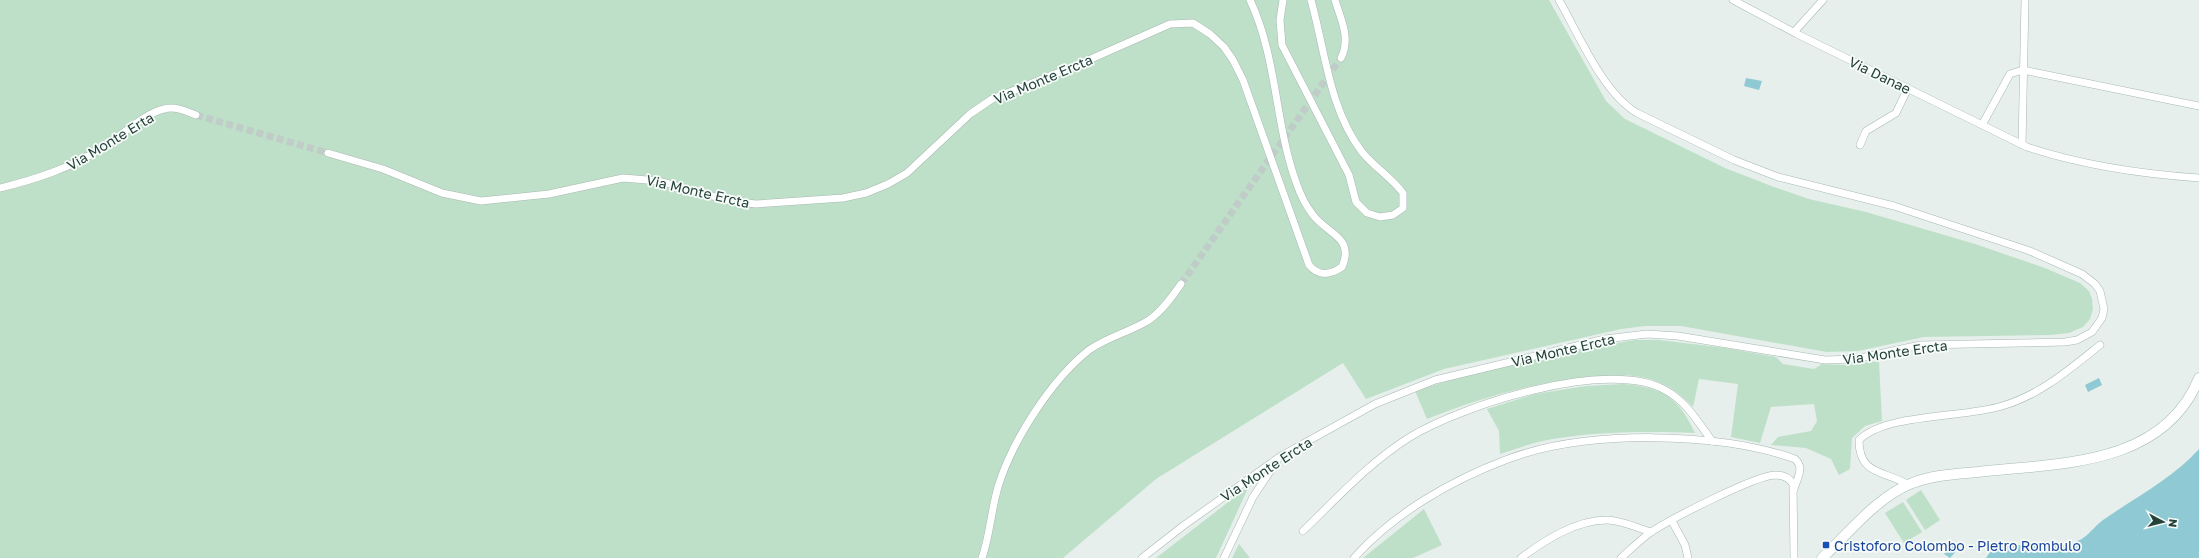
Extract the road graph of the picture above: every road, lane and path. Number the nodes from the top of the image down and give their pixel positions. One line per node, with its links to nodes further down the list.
1 (1250, 0): 18 (street, Via Monte Ercta)
2 (1284, 0): 3 (street)
3 (1310, 0)
4 (1335, 0): 10 (street)
5 (1559, 0): 25 (street, Via Monte Ercta)
6 (1733, 0): 9 (street, Via Danae)
7 (1823, 0): 9 (street)
8 (2025, 0): 11 (street)
9 (1794, 32): 12 (street, Via Danae)
10 (1341, 58)
11 (2024, 70): 13 (street); 15 (street); 17 (street)
12 (1908, 88): 15 (street, Via Danae); 16 (street)
13 (2199, 106)
14 (196, 115): 20 (street, Via Monte Erta)
15 (1982, 125): 17 (street, Via Danae)
16 (1860, 145)
17 (2024, 146): 19 (street, Via Danae)
18 (328, 153)
19 (2199, 178)
20 (0, 188)
21 (1181, 284): 31 (street)
22 (2100, 345): 26 (street)
23 (2199, 378): 26 (main road)
24 (1712, 441): 27 (street); 29 (street); 34 (street)
25 (1281, 456): 32 (street, Via Monte Ercta); 33 (street)
26 (1909, 484): 39 (main road)
27 (1794, 489): 28 (street); 38 (street)
28 (1672, 520): 30 (street); 37 (street)
29 (1303, 531)
30 (1651, 532): 35 (street); 36 (street)
31 (982, 558)
32 (1142, 558)
33 (1224, 558)
34 (1354, 558)
35 (1521, 558)
36 (1621, 558)
37 (1688, 558)
38 (1794, 558)
39 (1822, 558)

